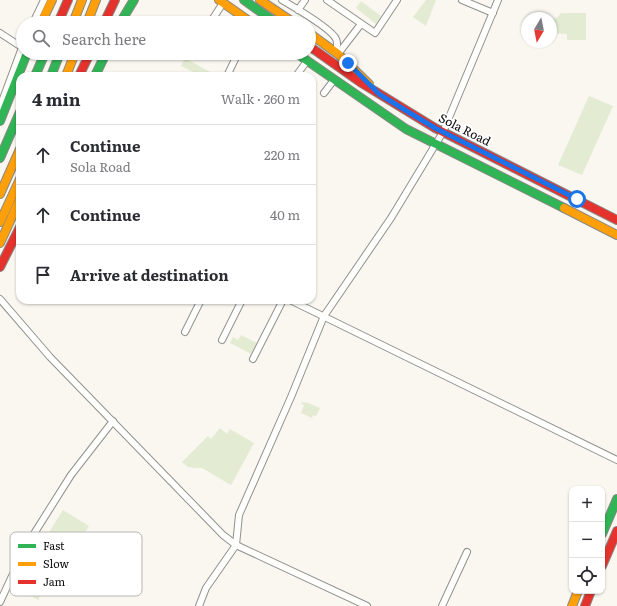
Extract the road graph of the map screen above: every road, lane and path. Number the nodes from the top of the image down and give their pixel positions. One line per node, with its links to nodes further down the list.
1 (44, 0): 19 (street)
2 (52, 0): 20 (main road)
3 (68, 0): 21 (main road)
4 (82, 0): 22 (main road)
5 (96, 0): 23 (main road)
6 (115, 0): 24 (main road)
7 (134, 0): 25 (main road)
8 (244, 0): 28 (main road)
9 (260, 0): 29 (main road)
10 (282, 0): 17 (street)
11 (305, 0): 17 (street)
12 (327, 0): 32 (street)
13 (397, 0): 32 (street)
14 (462, 0): 18 (street)
15 (498, 0): 18 (street)
16 (221, 1): 26 (street); 27 (main road)
17 (298, 10): 30 (street)
18 (493, 13): 62 (street)
19 (36, 16)
20 (44, 16)
21 (61, 16)
22 (76, 16)
23 (90, 16)
24 (107, 16)
25 (124, 16)
26 (214, 16)
27 (242, 16)
28 (266, 16)
29 (284, 16)
30 (307, 16)
31 (316, 22): 37 (street)
32 (361, 24): 37 (street)
33 (0, 32): 35 (street)
34 (316, 38): 37 (main road)
35 (16, 43)
36 (316, 51): 58 (main road, Sola Road)
37 (337, 53): 58 (main road)
38 (19, 60): 59 (street)
39 (20, 60): 48 (main road)
40 (42, 60): 49 (main road)
41 (57, 60): 50 (main road)
42 (72, 60): 51 (main road)
43 (87, 60): 52 (main road)
44 (103, 60): 53 (main road)
45 (235, 60): 54 (street)
46 (307, 61): 55 (street); 56 (main road)
47 (16, 72): 60 (main road)
48 (16, 72)
49 (38, 72)
50 (53, 72)
51 (68, 72)
52 (81, 72)
53 (97, 72)
54 (229, 72)
55 (299, 72)
56 (334, 80): 57 (street); 63 (main road)
57 (324, 93)
58 (379, 94): 62 (main road, Sola Road)
59 (0, 107)
60 (0, 120)
61 (16, 121): 64 (main road)
62 (444, 132): 63 (street); 69 (main road, Sola Road)
63 (436, 144): 72 (main road); 80 (street)
64 (0, 158)
65 (16, 158): 67 (main road)
66 (16, 188): 70 (main road)
67 (0, 194)
68 (16, 208): 73 (main road)
69 (617, 220)
70 (0, 222)
71 (16, 235): 74 (main road)
72 (617, 235)
73 (0, 242)
74 (0, 267)
75 (0, 299): 84 (street)
76 (199, 304): 81 (street)
77 (240, 304): 82 (street)
78 (281, 304): 83 (street)
79 (298, 304): 80 (street)
80 (324, 316): 85 (street); 90 (street)
81 (185, 332)
82 (222, 340)
83 (253, 359)
84 (113, 421): 89 (street); 90 (street)
85 (617, 460)
86 (617, 498): 87 (main road)
87 (605, 527)
88 (617, 530): 92 (main road)
89 (35, 532)
90 (236, 545): 97 (street); 98 (street)
91 (467, 552): 99 (street)
92 (605, 559)
93 (10, 580): 96 (street)
94 (577, 594): 100 (main road)
95 (590, 594): 101 (main road)
96 (0, 602)
97 (199, 606)
98 (367, 606)
99 (442, 606)
100 (572, 606)
101 (585, 606)

